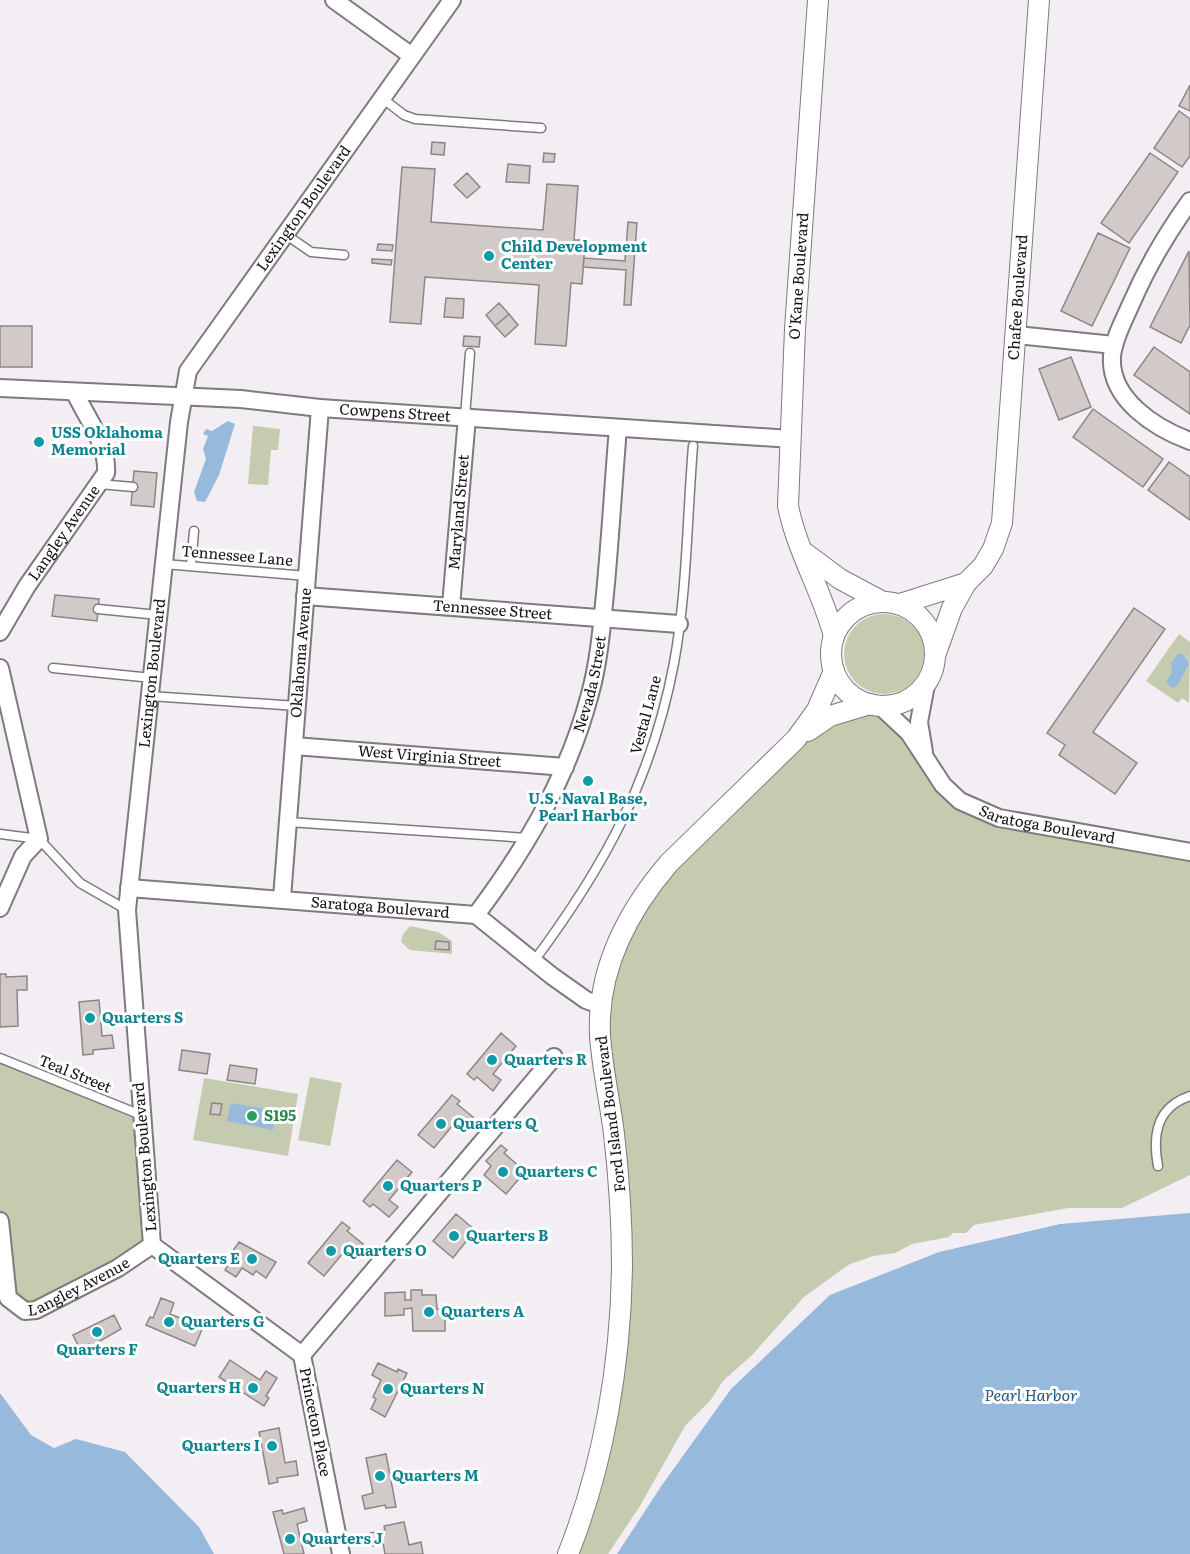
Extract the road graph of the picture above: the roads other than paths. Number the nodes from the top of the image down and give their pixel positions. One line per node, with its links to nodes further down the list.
1 (334, 0): 5 (street)
2 (452, 0): 5 (street, Lexington Boulevard)
3 (818, 0): 20 (street, O'Kane Boulevard)
4 (1039, 0): 11 (street, Chafee Boulevard)
5 (412, 57): 6 (street, Lexington Boulevard)
6 (382, 98): 7 (lane); 9 (street, Lexington Boulevard)
7 (541, 128)
8 (1190, 201): 12 (street)
9 (285, 234): 10 (lane); 15 (street, Lexington Boulevard)
10 (344, 255)
11 (1017, 335): 12 (street); 30 (street, Chafee Boulevard)
12 (1114, 345): 21 (street)
13 (470, 353): 18 (lane)
14 (0, 388): 15 (street, Cowpens Street)
15 (182, 396): 17 (street, Cowpens Street); 27 (street, Lexington Boulevard)
16 (77, 398): 23 (street, Langley Avenue)
17 (320, 408): 18 (street, Cowpens Street); 29 (street, Oklahoma Avenue)
18 (466, 417): 19 (street, Cowpens Street); 33 (street, Maryland Street)
19 (618, 428): 20 (street, Cowpens Street); 36 (street, Nevada Street)
20 (791, 440): 26 (street, O'Kane Boulevard)
21 (1190, 441)
22 (693, 446): 37 (lane, Vestal Lane)
23 (99, 484): 24 (lane); 38 (street, Langley Avenue)
24 (133, 487)
25 (194, 531): 28 (lane)
26 (801, 550): 32 (street); 39 (street, O'Kane Boulevard)
27 (164, 564): 28 (lane, Tennessee Lane); 35 (street, Lexington Boulevard)
28 (191, 566): 29 (lane, Tennessee Lane)
29 (307, 576): 31 (street, Oklahoma Avenue)
30 (966, 583): 32 (street); 40 (street, Chafee Boulevard)
31 (305, 596): 33 (street, Tennessee Street); 48 (street, Oklahoma Avenue)
32 (892, 603): 39 (street); 40 (street)
33 (452, 606): 36 (street, Tennessee Street)
34 (98, 609): 35 (lane)
35 (158, 615): 44 (street, Lexington Boulevard)
36 (603, 618): 37 (street, Tennessee Street); 52 (street, Nevada Street)
37 (679, 624): 63 (lane, Vestal Lane)
38 (0, 632)
39 (834, 636): 43 (street)
40 (936, 653): 45 (street)
41 (0, 668): 56 (street)
42 (53, 668): 44 (lane)
43 (834, 671): 47 (street); 49 (street, Ford Island Boulevard)
44 (152, 678): 46 (street, Lexington Boulevard)
45 (926, 685): 47 (street); 51 (street, Saratoga Boulevard)
46 (150, 696): 48 (lane); 58 (street, Lexington Boulevard)
47 (875, 705): 49 (street, Ford Island Boulevard); 51 (street, Saratoga Boulevard)
48 (297, 706): 50 (street, Oklahoma Avenue)
49 (796, 740): 64 (street, Ford Island Boulevard)
50 (294, 746): 52 (street, West Virginia Street); 53 (street, Oklahoma Avenue)
51 (925, 758): 57 (street, Saratoga Boulevard)
52 (565, 767): 55 (street, Nevada Street)
53 (288, 822): 55 (lane); 59 (street, Oklahoma Avenue)
54 (0, 834): 56 (lane)
55 (529, 838): 62 (street, Nevada Street)
56 (39, 839): 60 (street); 61 (lane)
57 (1190, 852)
58 (129, 888): 59 (street, Saratoga Boulevard); 61 (street, Lexington Boulevard)
59 (282, 898): 62 (street, Saratoga Boulevard)
60 (0, 908)
61 (127, 910): 68 (street, Lexington Boulevard)
62 (476, 915): 63 (street)
63 (534, 962): 64 (street)
64 (602, 1006): 74 (street, Ford Island Boulevard)
65 (554, 1057): 72 (street, Princeton Place)
66 (0, 1058): 68 (lane, Teal Street)
67 (1190, 1095): 69 (lane)
68 (141, 1115): 71 (street, Lexington Boulevard)
69 (1158, 1166)
70 (0, 1221): 71 (street, Langley Avenue)
71 (152, 1245): 72 (street, Lexington Boulevard)
72 (302, 1355): 73 (street, Princeton Place)
73 (341, 1554)
74 (568, 1554)

